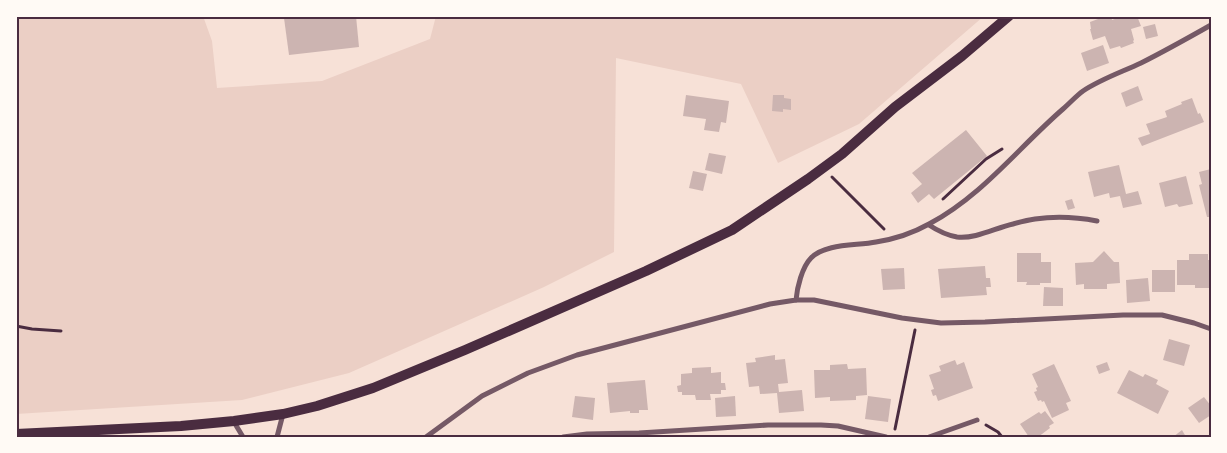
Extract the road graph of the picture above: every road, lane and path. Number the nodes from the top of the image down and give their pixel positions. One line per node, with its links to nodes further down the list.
1 (1009, 16): 4 (main road)
2 (1211, 25): 3 (street)
3 (1027, 142): 5 (path); 7 (street)
4 (825, 166): 8 (path); 14 (main road)
5 (943, 199)
6 (1096, 221): 7 (street)
7 (929, 225): 8 (street)
8 (894, 238): 9 (street)
9 (796, 300): 10 (street); 20 (street)
10 (917, 320): 12 (street); 23 (path)
11 (16, 326): 13 (path)
12 (1211, 329)
13 (61, 331)
14 (283, 414): 16 (main road); 19 (street)
15 (977, 420): 24 (street); 25 (path)
16 (234, 422): 17 (main road); 18 (street)
17 (16, 434)
18 (244, 437)
19 (278, 437)
20 (426, 437)
21 (562, 437): 22 (street)
22 (886, 437)
23 (893, 437)
24 (929, 437)
25 (1002, 437)

